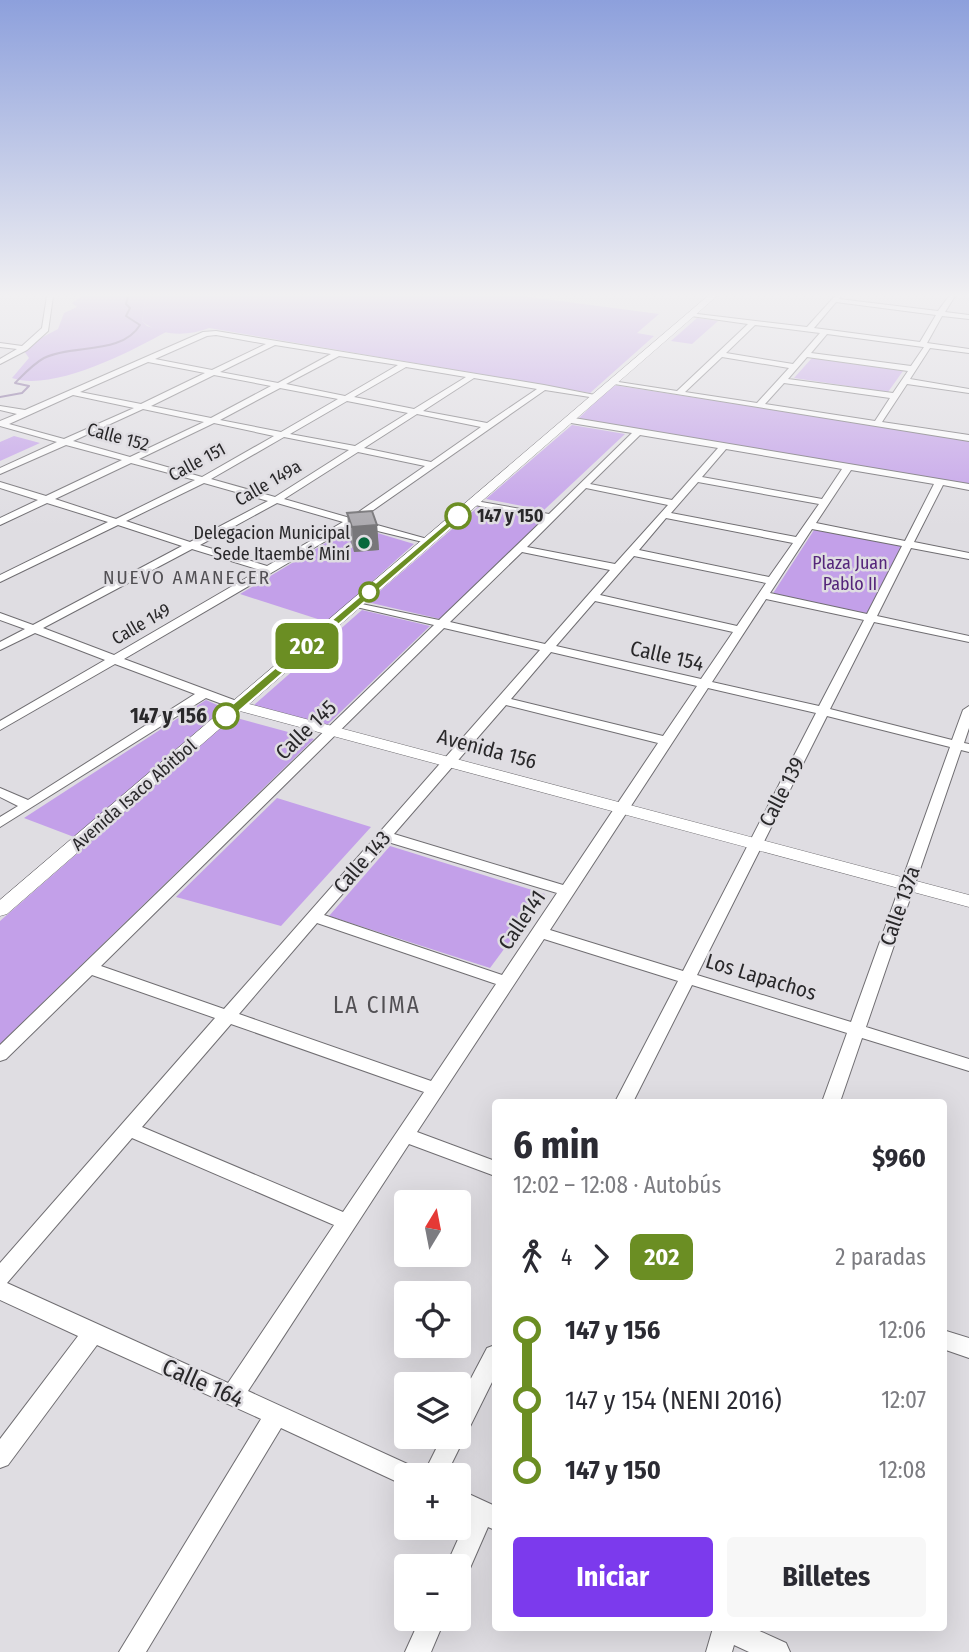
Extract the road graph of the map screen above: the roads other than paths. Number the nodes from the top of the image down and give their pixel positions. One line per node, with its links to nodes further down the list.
1 (118, 373): 17 (street)
2 (212, 373): 14 (street); 23 (street)
3 (303, 373): 14 (street)
4 (390, 373): 21 (street, Calle 151)
5 (454, 373): 10 (street)
6 (622, 373): 13 (main road, Avenida Isaco Abitbol)
7 (699, 373): 18 (street)
8 (787, 373): 11 (street)
9 (910, 373): 12 (street)
10 (472, 376): 15 (street); 25 (street, Calle 149a)
11 (780, 380): 20 (street); 22 (street)
12 (905, 382): 16 (street); 20 (street)
13 (611, 383): 18 (street); 19 (main road, Avenida Isaco Abitbol)
14 (280, 386): 21 (street); 28 (street)
15 (544, 387): 19 (street); 31 (street, Calle 149)
16 (969, 391)
17 (73, 393): 23 (street); 26 (street)
18 (679, 393): 22 (street)
19 (596, 396): 27 (main road, Avenida Isaco Abitbol)
20 (895, 396): 30 (street)
21 (347, 398): 25 (street); 33 (street, Calle 151)
22 (759, 406): 30 (street)
23 (142, 407): 28 (street); 35 (street)
24 (0, 408): 26 (street)
25 (416, 412): 31 (street); 37 (street, Calle 149a)
26 (26, 413): 29 (street)
27 (568, 420): 32 (street); 50 (main road, Avenida Isaco Abitbol)
28 (212, 421): 33 (street); 38 (street)
29 (1, 424): 35 (street, Calle 152)
30 (877, 424): 34 (street)
31 (490, 426): 39 (street, Calle 149)
32 (638, 432): 36 (street); 46 (street, Calle 145)
33 (284, 435): 37 (street); 42 (street, Calle 151)
34 (968, 435)
35 (67, 442): 38 (street, Calle 152); 41 (street)
36 (724, 446): 40 (street); 43 (street, Calle 143)
37 (357, 449): 39 (street); 48 (street, Calle 149a)
38 (134, 460): 42 (street, Calle 152); 49 (street)
39 (435, 465): 54 (street, Calle 149)
40 (848, 467): 44 (street); 51 (street, Calle141)
41 (0, 471)
42 (205, 479): 48 (street, Calle 152); 56 (street, Calle 151)
43 (695, 479): 51 (street); 52 (street, Calle 143)
44 (940, 482): 47 (street); 60 (street, Calle 139)
45 (0, 485): 49 (street)
46 (583, 485): 52 (street); 53 (street, Calle 145)
47 (969, 487)
48 (278, 499): 54 (street, Calle 152); 61 (street, Calle 149a)
49 (49, 500): 55 (street); 56 (street)
50 (474, 502): 53 (street); 59 (main road, Avenida Isaco Abitbol)
51 (824, 502): 57 (street, Calle141)
52 (669, 509): 58 (street); 63 (street, Calle 143)
53 (551, 516): 62 (street, Calle 145)
54 (352, 520): 59 (street, Calle 152); 66 (street, Calle 149)
55 (0, 522)
56 (117, 522): 61 (street); 67 (street, Calle 151)
57 (809, 525): 58 (street, Calle141); 60 (street)
58 (799, 541): 68 (street, Calle141)
59 (427, 542): 71 (main road, Avenida Isaco Abitbol)
60 (908, 544): 64 (street); 73 (street, Calle 139)
61 (193, 545): 66 (street); 75 (street, Calle 149a)
62 (519, 548): 65 (street); 74 (street, Calle 145)
63 (632, 552): 65 (street, Calle 143); 68 (street)
64 (969, 556)
65 (617, 568): 70 (street, Calle 143)
66 (269, 570): 80 (street, Calle 149)
67 (0, 579)
68 (772, 581): 69 (street, Calle141)
69 (762, 595): 73 (street); 76 (street, Calle141)
70 (593, 597): 76 (street); 79 (street, Calle 143)
71 (356, 604): 74 (street, Calle 154); 84 (main road, Avenida Isaco Abitbol)
72 (0, 616): 75 (street, Avenida 156)
73 (871, 618): 77 (street); 86 (street, Calle 139)
74 (441, 624): 79 (street, Calle 154); 88 (street, Calle 145)
75 (35, 629): 78 (street, Calle 149a); 80 (street, Avenida 156)
76 (740, 629): 81 (street, Calle141)
77 (969, 639)
78 (0, 647)
79 (548, 648): 81 (street, Calle 154); 83 (street, Calle 143)
80 (114, 660): 82 (street, Avenida 156); 87 (street, Calle 149)
81 (704, 684): 86 (street, Calle 154); 89 (street, Calle141)
82 (204, 694): 84 (street, Avenida 156); 93 (street)
83 (502, 700): 89 (street); 91 (street, Calle 143)
84 (238, 706): 88 (main road, Avenida 156); 101 (main road, Avenida Isaco Abitbol)
85 (969, 710): 90 (street, Calle 137a)
86 (823, 711): 90 (street, Calle 154); 97 (street, Calle 139)
87 (0, 726)
88 (332, 731): 91 (main road, Avenida 156); 104 (street, Calle 145)
89 (666, 741): 94 (street, Calle141)
90 (962, 746): 98 (street, Calle 137a)
91 (449, 762): 94 (main road, Avenida 156); 96 (street, Calle 143)
92 (0, 793): 93 (street)
93 (28, 805): 95 (street)
94 (621, 808): 97 (main road, Avenida 156); 99 (street, Calle141)
95 (0, 823)
96 (384, 836): 99 (street); 102 (street, Calle 143)
97 (756, 844): 98 (main road, Avenida 156); 105 (street, Calle 139)
98 (907, 885): 100 (main road, Avenida 156); 108 (street, Calle 137a)
99 (567, 891): 103 (street, Calle141)
100 (969, 901)
101 (0, 910)
102 (314, 917): 106 (street); 107 (street, Calle 143)
103 (539, 933): 105 (street, Los Lapachos); 106 (street, Calle141)
104 (89, 968): 107 (street); 109 (street, Calle 145)
105 (688, 978): 108 (street, Los Lapachos); 112 (street, Calle 139)
106 (506, 982): 111 (street, Calle141)
107 (228, 1016): 111 (street); 114 (street, Calle 143)
108 (856, 1030): 110 (street, Los Lapachos); 113 (street, Calle 137a)
109 (0, 1055)
110 (969, 1065)
111 (435, 1089): 115 (street, Calle141)
112 (626, 1099)
113 (832, 1099)
114 (129, 1129): 117 (street); 118 (street, Calle 143)
115 (405, 1135): 116 (street); 117 (street, Calle141)
116 (492, 1168)
117 (347, 1222): 124 (street, Calle141)
118 (0, 1277)
119 (0, 1290): 120 (street, Calle 164)
120 (93, 1333): 124 (street, Calle 164); 127 (street)
121 (947, 1340): 122 (street)
122 (969, 1348)
123 (492, 1361): 125 (street)
124 (232, 1396): 126 (street, Calle 164)
125 (471, 1402)
126 (277, 1414): 128 (street, Calle 164); 135 (street)
127 (0, 1457)
128 (394, 1469)
129 (471, 1506): 130 (street)
130 (489, 1515): 131 (street)
131 (465, 1554)
132 (428, 1631): 136 (street)
133 (725, 1631): 137 (street)
134 (732, 1631): 138 (street)
135 (132, 1652)
136 (418, 1652)
137 (719, 1652)
138 (778, 1652)

